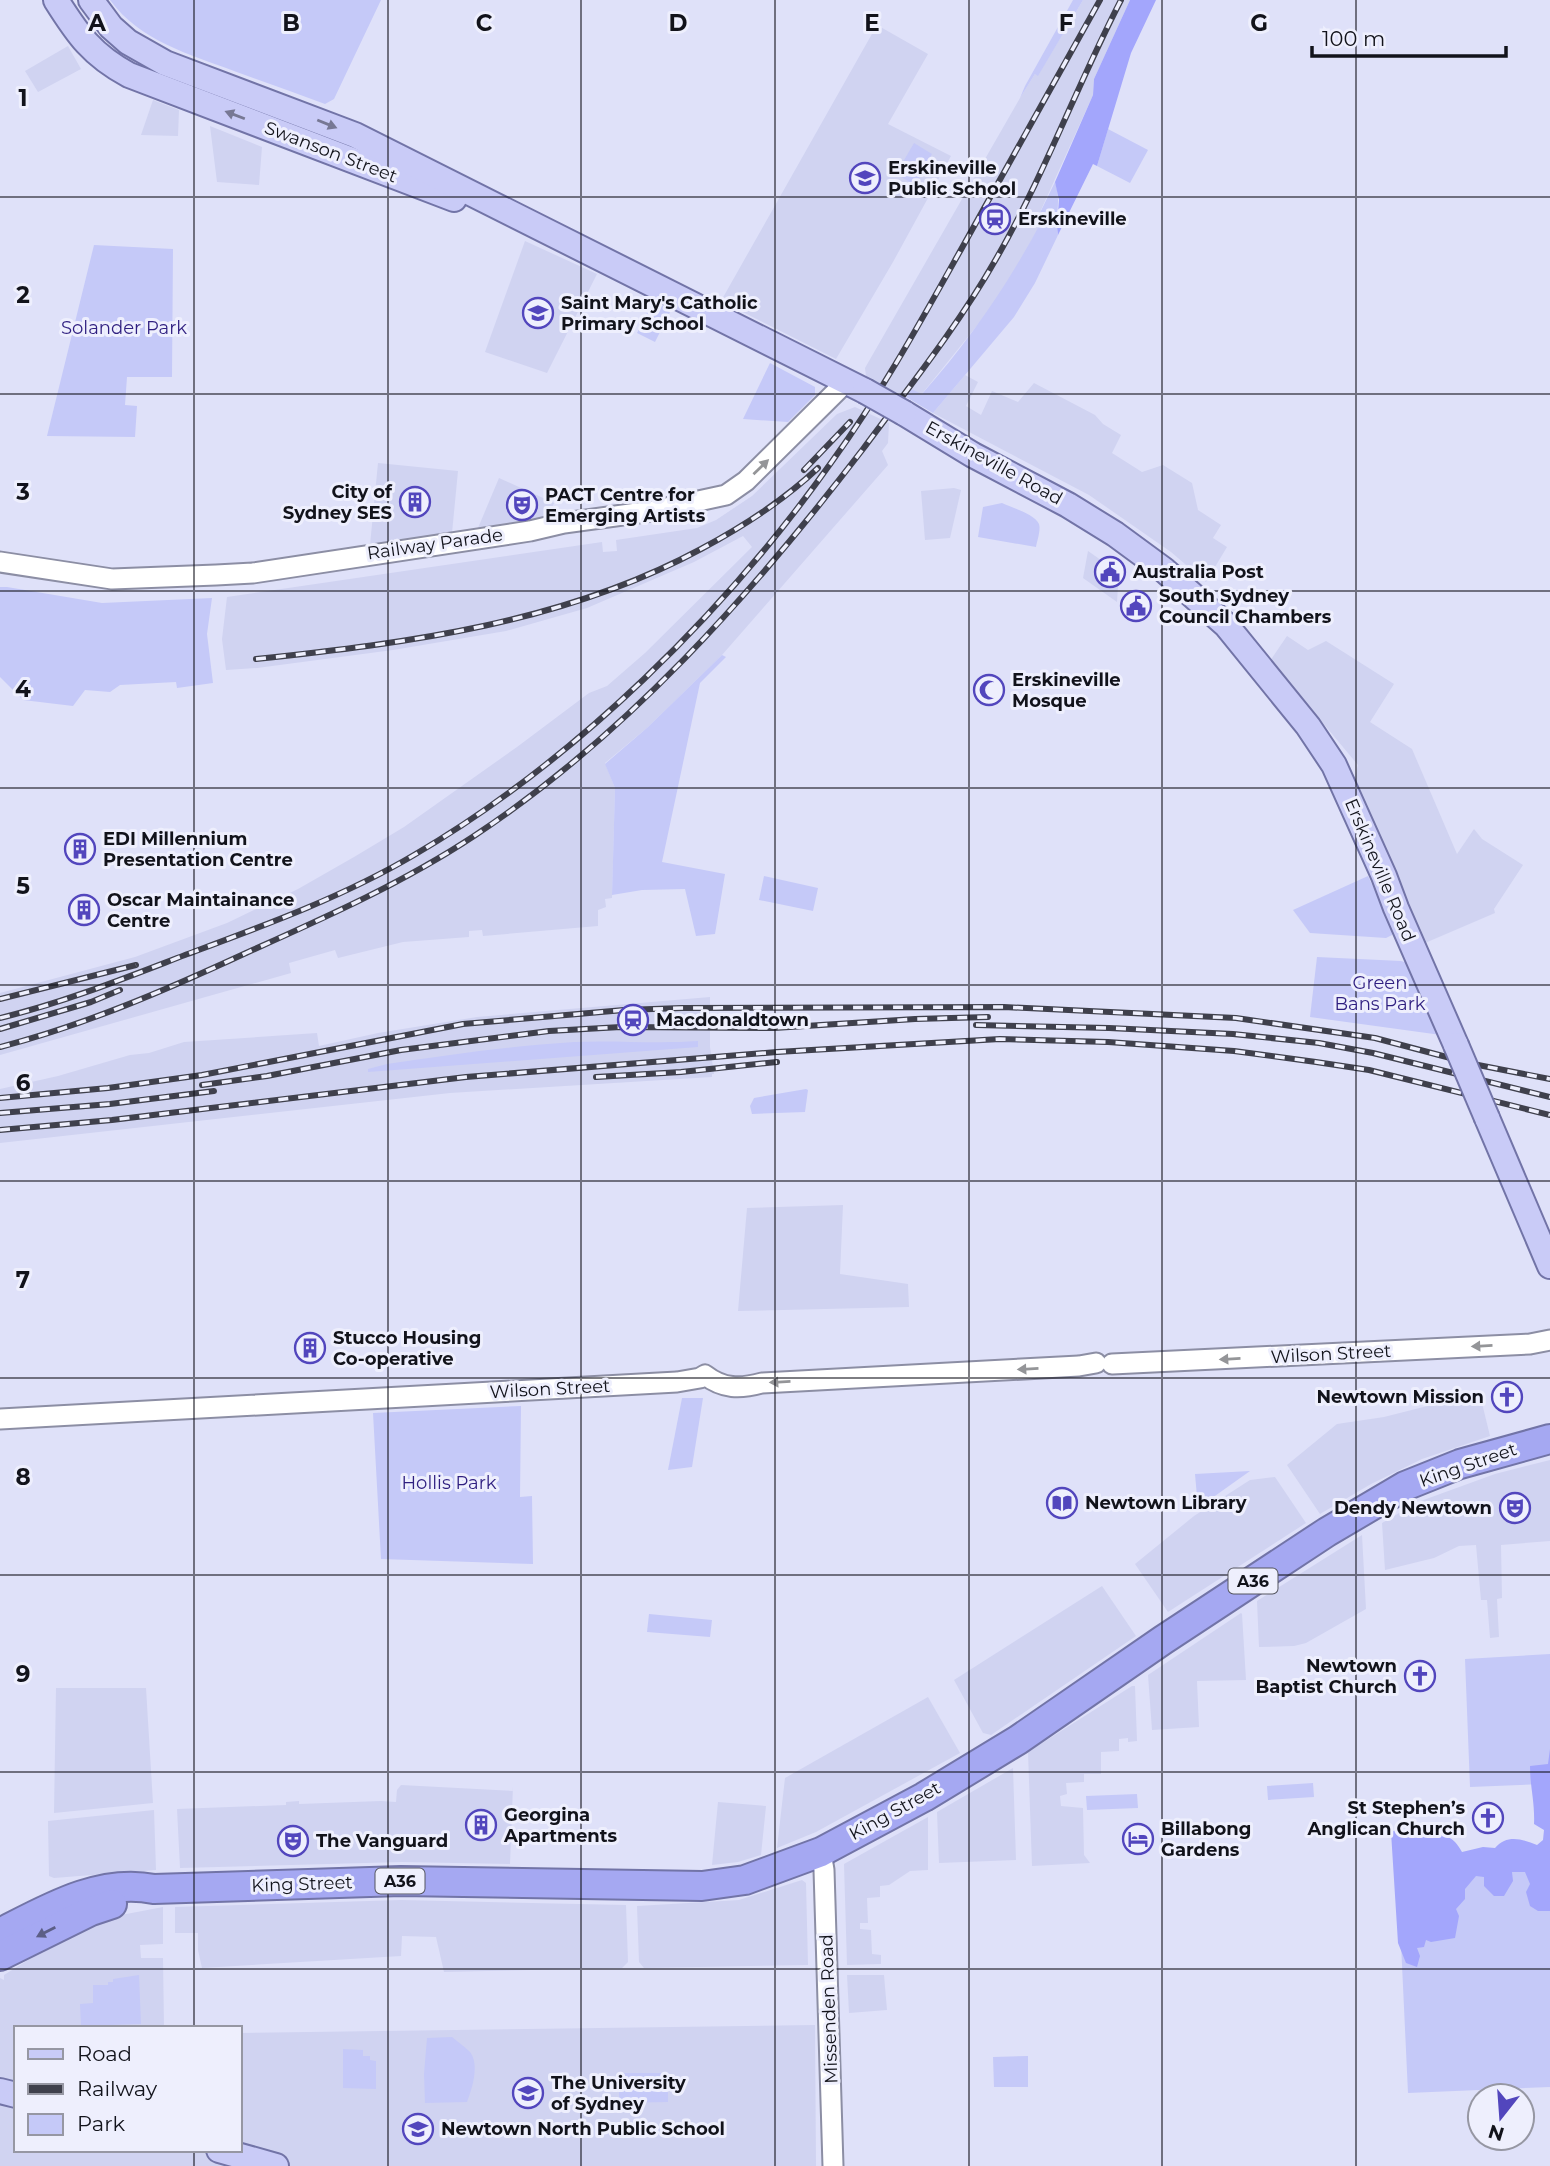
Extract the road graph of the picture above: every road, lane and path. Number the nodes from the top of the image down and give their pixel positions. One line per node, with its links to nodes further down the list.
1 (57, 0): 3 (main road, Swanson Street, one-way to 1)
2 (91, 0): 3 (main road, Swanson Street, one-way to 3)
3 (551, 233): 4 (main road, Swanson Street)
4 (855, 386): 5 (street, Railway Parade, one-way to 4); 6 (main road, Erskineville Road, bridge)
5 (0, 562)
6 (1550, 1266)
7 (1550, 1340): 8 (street, Wilson Street, one-way to 8)
8 (0, 1419)
9 (1550, 1439): 10 (highway, King Street / A36)
10 (821, 1852): 11 (highway, King Street / A36); 16 (street, Missenden Road)
11 (154, 1889): 12 (highway, King Street / A36); 13 (highway, King Street / A36, one-way to 13)
12 (0, 1933)
13 (0, 1956)
14 (226, 2152): 15 (main road)
15 (276, 2166)
16 (833, 2166)

